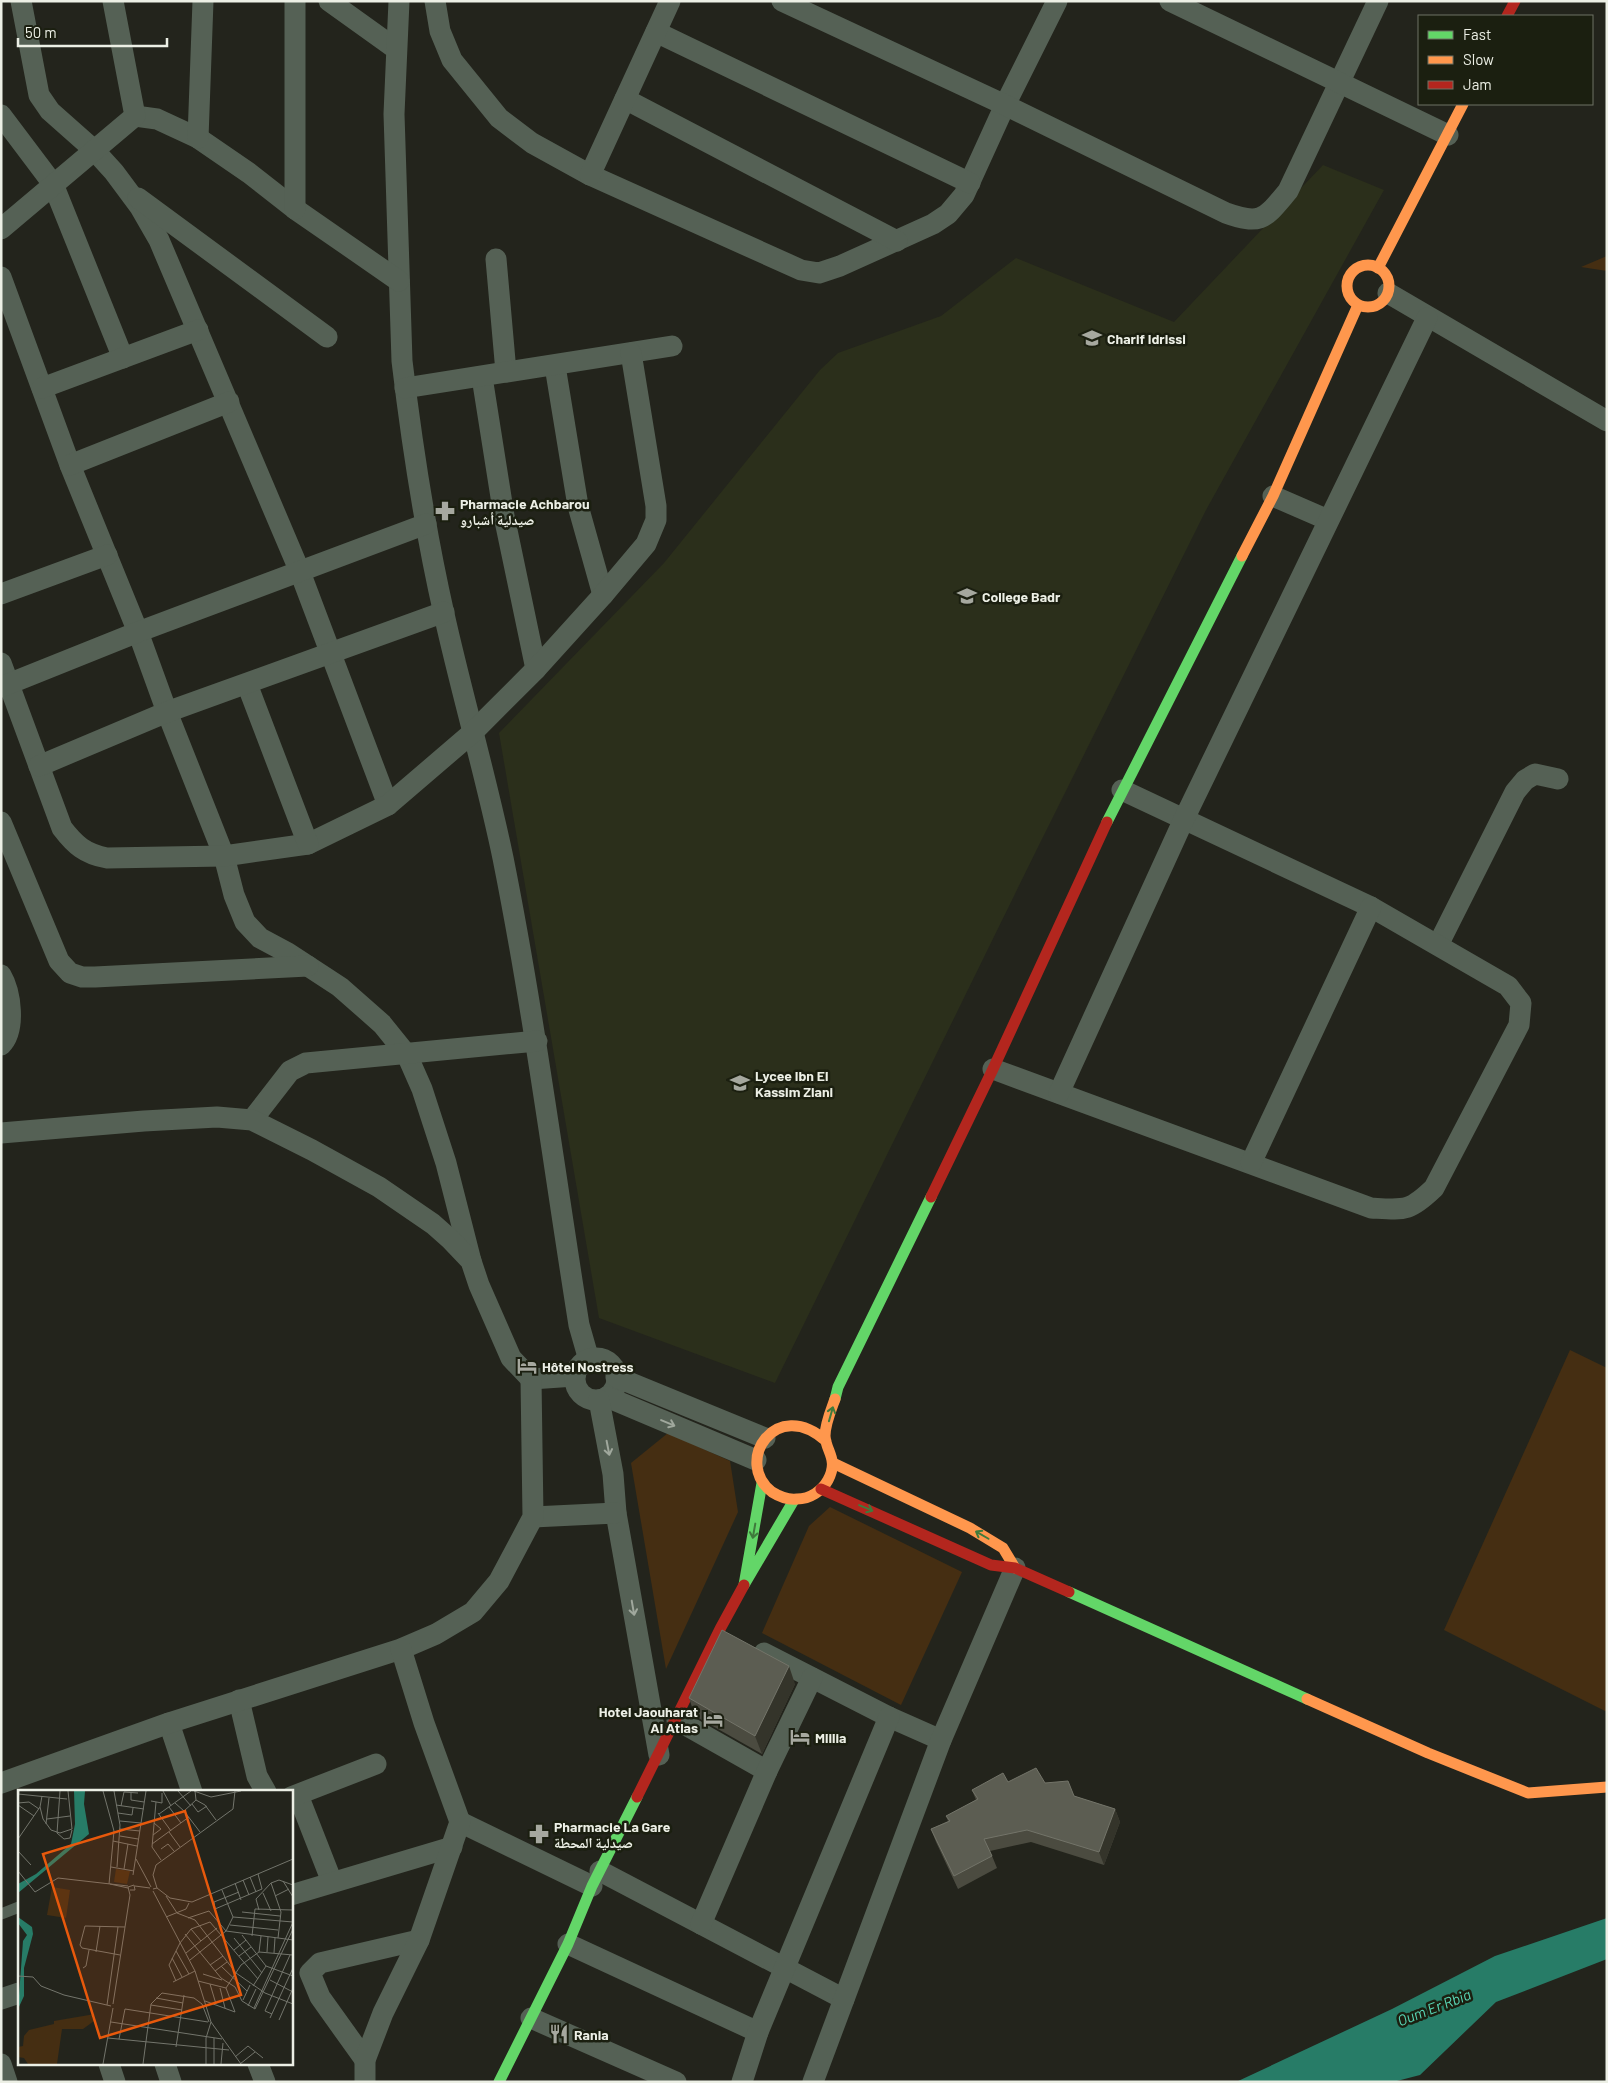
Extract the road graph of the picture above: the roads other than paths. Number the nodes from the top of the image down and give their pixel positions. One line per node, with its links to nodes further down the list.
1 (21, 1): 25 (street)
2 (113, 1): 22 (street)
3 (203, 1): 24 (street)
4 (295, 1): 30 (street)
5 (329, 1): 16 (street)
6 (399, 1): 16 (street)
7 (435, 1): 26 (street)
8 (670, 1): 15 (street)
9 (782, 1): 19 (street)
10 (1056, 1): 19 (street)
11 (1170, 1): 17 (street)
12 (1378, 1): 17 (street)
13 (1514, 1): 14 (main road)
14 (1507, 15)
15 (656, 32): 18 (street); 27 (street)
16 (396, 49): 36 (street)
17 (1340, 82): 19 (street); 23 (street)
18 (625, 99): 26 (street); 32 (street)
19 (1005, 105): 27 (street)
20 (1463, 105): 23 (main road)
21 (1, 115): 28 (street)
22 (135, 116): 24 (street); 25 (street)
23 (1448, 135): 34 (main road)
24 (198, 138): 30 (street)
25 (94, 150): 28 (street); 29 (street)
26 (590, 175): 32 (street)
27 (970, 183): 32 (street)
28 (53, 184): 31 (street); 44 (street)
29 (126, 188): 40 (street); 41 (street)
30 (295, 209): 36 (street)
31 (1, 229)
32 (897, 241)
33 (496, 259): 46 (street)
34 (1378, 268): 37 (main road); 38 (main road)
35 (1, 277): 48 (street)
36 (399, 282): 49 (street)
37 (1388, 294): 38 (main road); 39 (street)
38 (1358, 305): 53 (main road)
39 (1427, 318): 51 (street); 54 (street)
40 (198, 330): 44 (street); 50 (street)
41 (327, 337)
42 (672, 346): 43 (street)
43 (631, 353): 45 (street); 59 (street)
44 (124, 358): 48 (street)
45 (555, 366): 46 (street); 59 (street)
46 (506, 372): 47 (street)
47 (482, 377): 49 (street); 64 (street)
48 (42, 388): 52 (street)
49 (405, 388): 55 (street)
50 (229, 402): 52 (street); 57 (street)
51 (1607, 421)
52 (70, 465): 56 (street)
53 (1273, 496): 54 (street); 71 (main road)
54 (1328, 520): 73 (street)
55 (426, 524): 57 (street); 60 (street)
56 (107, 555): 58 (street); 61 (street)
57 (300, 572): 61 (street); 62 (street)
58 (1, 594)
59 (603, 596): 64 (street)
60 (444, 612): 62 (street); 68 (street)
61 (138, 632): 66 (street); 67 (street)
62 (331, 653): 65 (street); 72 (street)
63 (1, 663): 66 (street)
64 (536, 669): 68 (street)
65 (247, 684): 67 (street); 75 (street)
66 (5, 685): 69 (street)
67 (167, 712): 69 (street); 76 (street)
68 (472, 733): 72 (street); 81 (street)
69 (39, 766): 76 (street)
70 (1558, 779): 78 (street)
71 (1122, 790): 73 (street); 84 (main road)
72 (388, 805): 75 (street)
73 (1184, 819): 77 (street); 85 (street)
74 (1, 822): 79 (street)
75 (308, 844): 76 (street)
76 (224, 856): 79 (street)
77 (1371, 907): 78 (street); 88 (street)
78 (1438, 945): 88 (street)
79 (308, 966): 83 (street)
80 (1, 975): 82 (street)
81 (536, 1040): 83 (street); 90 (street)
82 (1, 1045)
83 (407, 1055): 86 (street); 89 (street)
84 (993, 1069): 85 (street); 94 (main road)
85 (1059, 1093): 88 (street)
86 (252, 1120): 87 (street); 89 (street)
87 (1, 1133)
88 (1251, 1163)
89 (471, 1261): 93 (street)
90 (589, 1360): 91 (street); 92 (street)
91 (575, 1376): 93 (street); 95 (street)
92 (616, 1377): 95 (street); 97 (street)
93 (531, 1379): 105 (street)
94 (838, 1387): 96 (main road); 98 (main road, one-way to 94)
95 (603, 1399): 99 (street, one-way to 99); 104 (street, one-way to 104)
96 (824, 1399)
97 (765, 1438): 98 (main road); 99 (main road)
98 (826, 1441): 100 (main road)
99 (756, 1460): 101 (main road)
100 (833, 1463): 102 (main road); 106 (main road, one-way to 100)
101 (762, 1483): 103 (main road); 107 (main road, one-way to 107)
102 (822, 1489): 103 (main road); 106 (main road, one-way to 106)
103 (794, 1500): 107 (main road)
104 (616, 1513): 105 (street); 116 (street, one-way to 116)
105 (533, 1517): 109 (street)
106 (1015, 1568): 115 (street); 120 (main road)
107 (744, 1585): 108 (main road)
108 (734, 1637): 110 (street); 113 (main road)
109 (401, 1649): 111 (street); 124 (street)
110 (812, 1678): 112 (street); 118 (street)
111 (239, 1700): 114 (street); 122 (street)
112 (889, 1717): 115 (street); 134 (street)
113 (676, 1720): 116 (main road); 118 (street)
114 (169, 1723): 119 (street); 121 (street)
115 (941, 1740): 137 (street)
116 (660, 1755): 126 (main road)
117 (376, 1764): 123 (street)
118 (767, 1771): 131 (street)
119 (1, 1783)
120 (1607, 1787)
121 (191, 1790)
122 (265, 1790)
123 (294, 1796): 127 (street)
124 (460, 1822): 125 (street); 126 (street)
125 (452, 1847): 127 (street); 132 (street)
126 (596, 1878): 131 (street); 133 (main road)
127 (332, 1882): 128 (street)
128 (292, 1895)
129 (18, 1907): 130 (lane)
130 (1, 1914)
131 (701, 1924): 134 (street)
132 (419, 1940): 140 (street); 140 (street)
133 (568, 1944): 138 (main road); 139 (street)
134 (785, 1968): 137 (street); 139 (street)
135 (18, 1993): 136 (street)
136 (1, 1999)
137 (844, 1999): 154 (street)
138 (531, 2018): 145 (street); 151 (main road)
139 (758, 2032): 153 (street)
140 (365, 2060): 150 (street)
141 (1, 2064): 146 (street)
142 (111, 2066): 147 (street)
143 (166, 2066): 148 (street)
144 (259, 2066): 149 (street)
145 (654, 2077): 152 (street)
146 (7, 2082)
147 (115, 2082)
148 (171, 2082)
149 (264, 2082)
150 (365, 2082)
151 (499, 2082)
152 (676, 2082)
153 (742, 2082)
154 (813, 2082)

